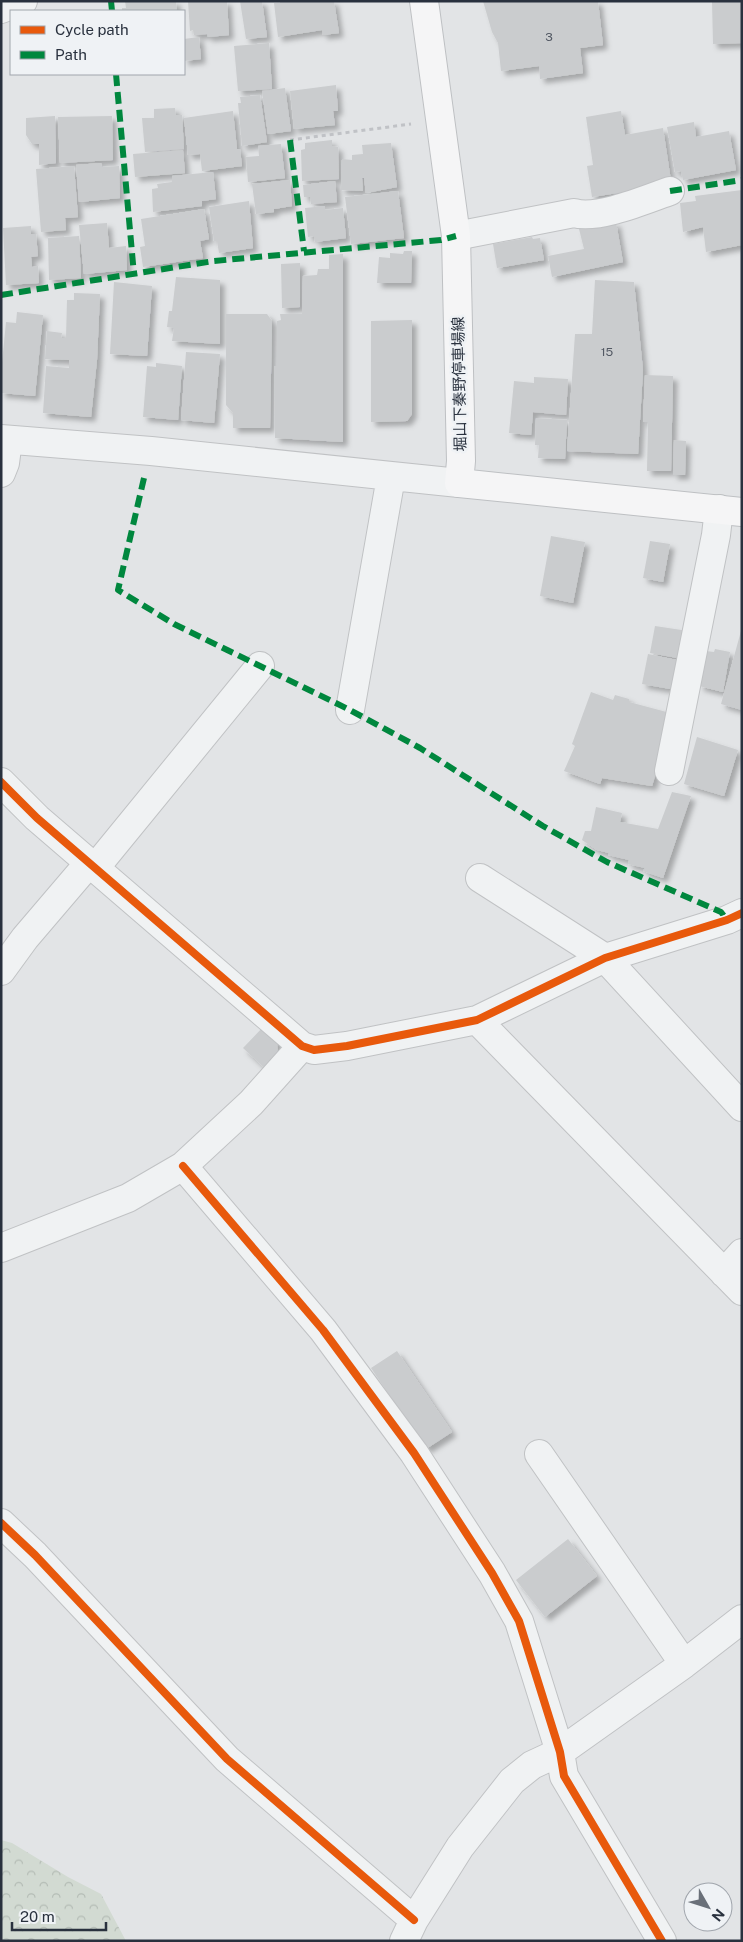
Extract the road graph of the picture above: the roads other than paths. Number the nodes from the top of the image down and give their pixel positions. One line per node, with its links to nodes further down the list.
1 (23, 1): 3 (street)
2 (424, 1): 5 (main road, 堀山下秦野停車場線)
3 (1, 9)
4 (670, 190): 5 (street)
5 (456, 236): 9 (main road, 堀山下秦野停車場線)
6 (5, 439): 7 (street); 8 (street)
7 (1, 473)
8 (391, 477): 9 (street); 12 (street)
9 (459, 484): 10 (main road)
10 (730, 510): 13 (street)
11 (260, 666): 15 (street)
12 (350, 710)
13 (669, 771)
14 (1, 782): 15 (street)
15 (92, 865): 19 (street); 21 (street)
16 (480, 878): 18 (street)
17 (742, 913): 18 (street)
18 (605, 958): 20 (street); 22 (street)
19 (1, 972)
20 (477, 1020): 21 (street); 26 (street)
21 (302, 1046): 23 (street)
22 (742, 1108)
23 (183, 1166): 24 (street); 31 (street)
24 (1, 1248)
25 (742, 1253): 26 (street)
26 (733, 1282)
27 (538, 1454): 30 (street)
28 (1, 1523): 32 (street)
29 (742, 1619): 30 (street)
30 (684, 1664): 31 (street)
31 (560, 1752): 32 (street); 33 (street)
32 (409, 1931)
33 (662, 1941)

